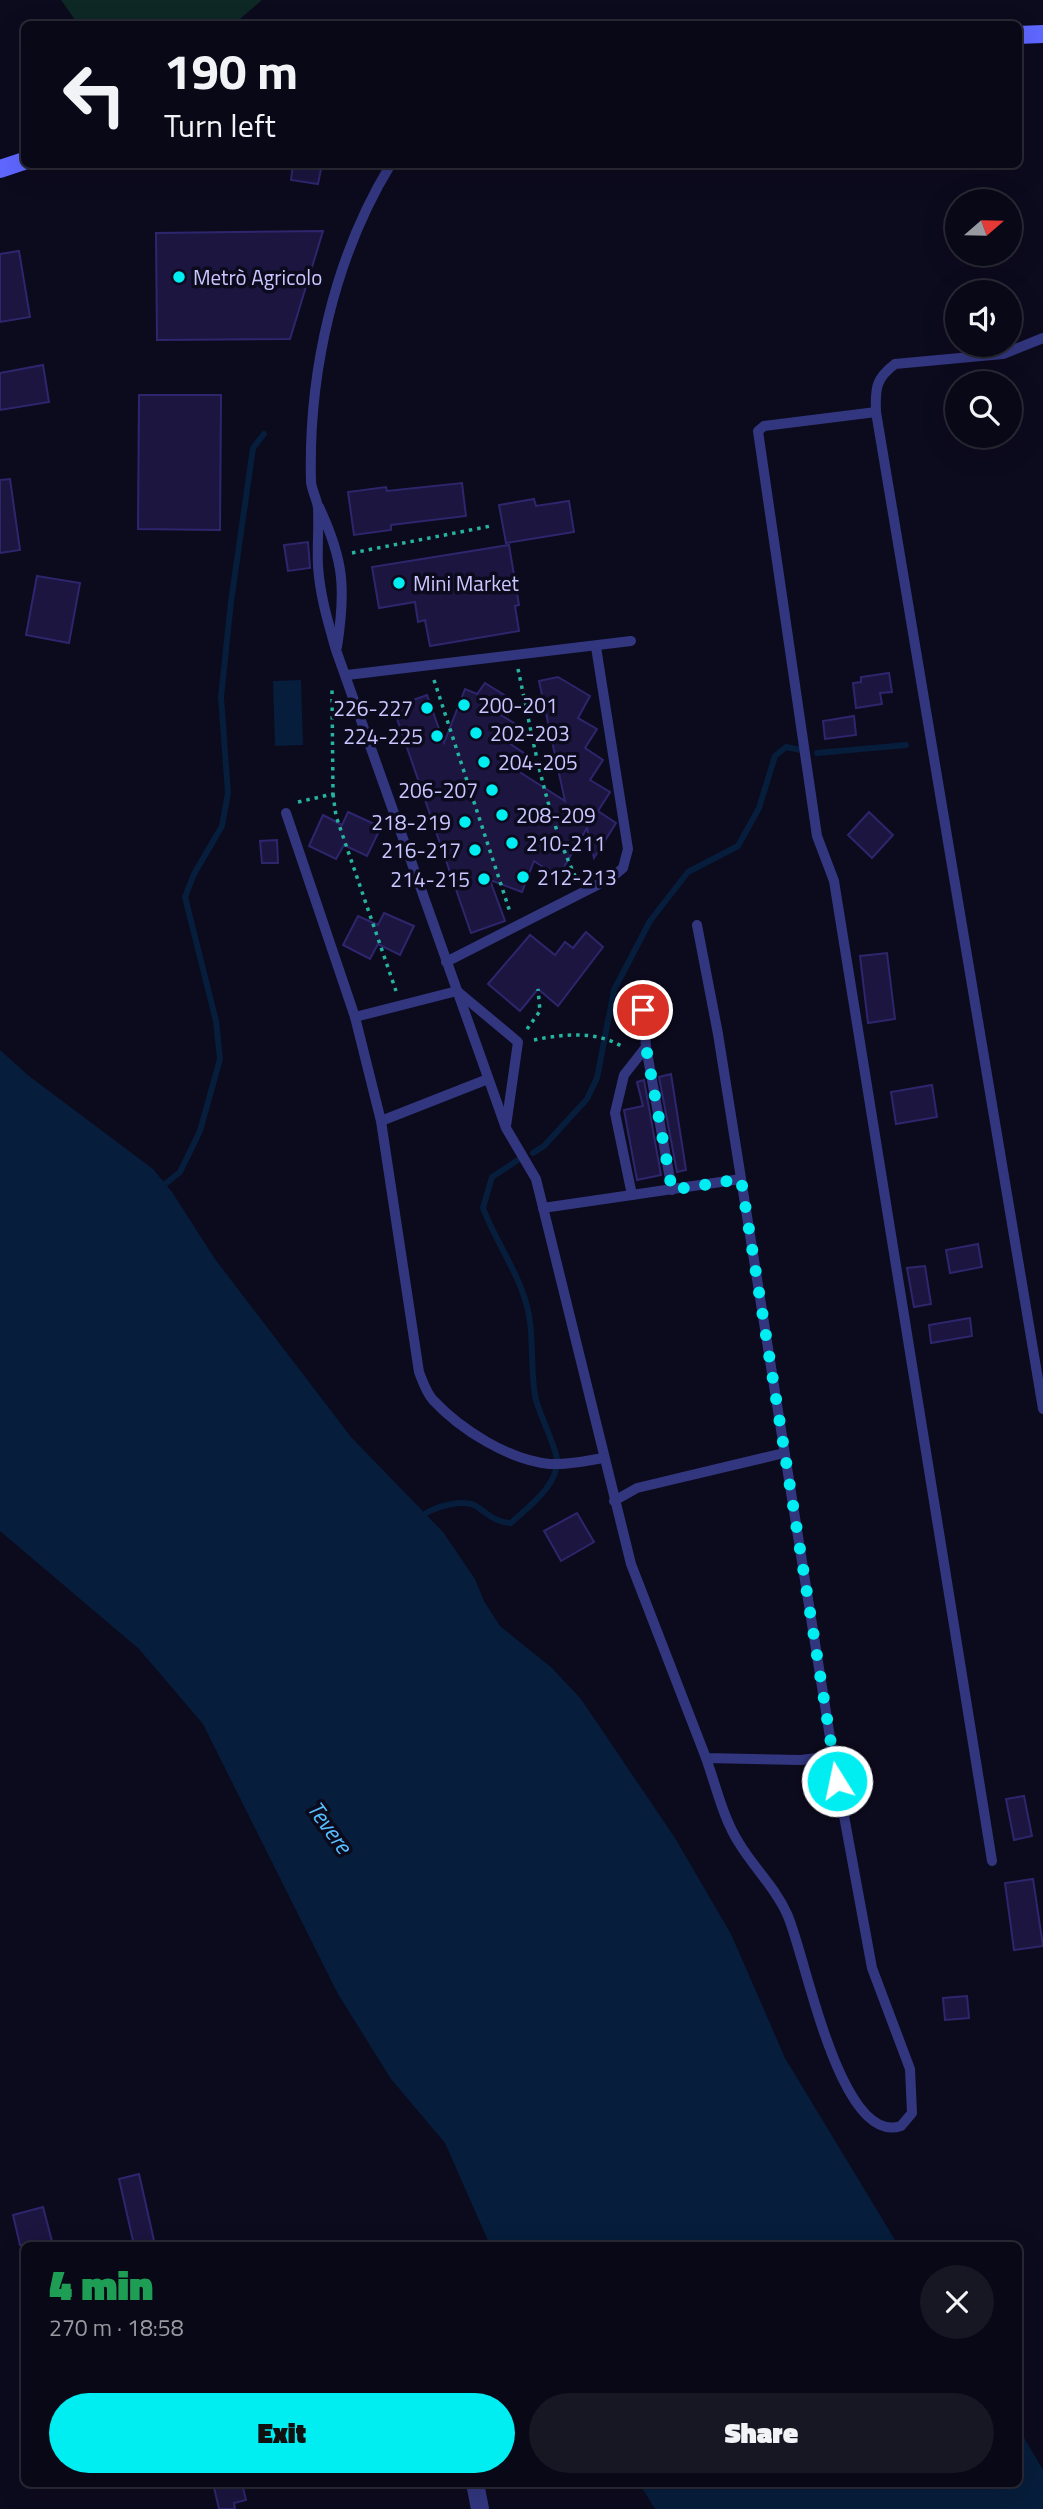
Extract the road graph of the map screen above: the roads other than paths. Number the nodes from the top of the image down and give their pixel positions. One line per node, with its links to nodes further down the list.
1 (1043, 34): 2 (main road)
2 (1022, 35)
3 (21, 162): 5 (main road)
4 (389, 168): 8 (lane)
5 (0, 169)
6 (1043, 338): 7 (lane)
7 (876, 412): 27 (lane); 33 (lane)
8 (318, 504): 11 (lane); 11 (lane)
9 (631, 641): 10 (lane)
10 (596, 647): 12 (lane); 15 (lane)
11 (336, 650): 12 (lane)
12 (347, 675): 15 (lane)
13 (286, 813): 18 (lane)
14 (697, 925): 23 (lane)
15 (446, 962): 16 (lane)
16 (457, 991): 18 (lane); 20 (lane); 22 (lane)
17 (642, 991): 19 (lane)
18 (355, 1017): 21 (lane)
19 (646, 1047): 24 (lane); 25 (lane)
20 (488, 1079): 21 (lane); 22 (lane)
21 (382, 1121): 29 (lane)
22 (506, 1128): 26 (lane)
23 (741, 1179): 24 (lane); 28 (lane)
24 (672, 1190): 25 (lane)
25 (632, 1195): 26 (lane)
26 (543, 1208): 29 (lane)
27 (1043, 1409)
28 (784, 1453): 30 (lane); 31 (lane)
29 (603, 1458): 30 (lane)
30 (614, 1501): 32 (lane)
31 (832, 1756): 32 (lane); 32 (lane)
32 (706, 1758)
33 (992, 1861)
34 (476, 2487): 35 (street)
35 (480, 2509)

